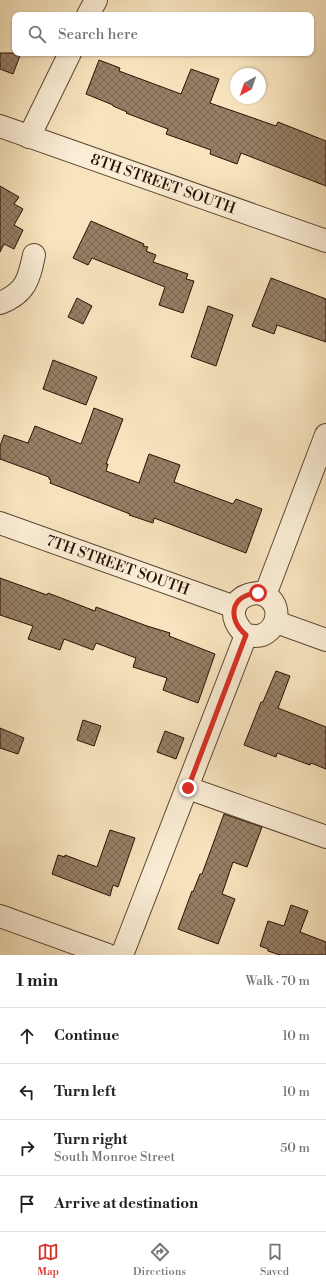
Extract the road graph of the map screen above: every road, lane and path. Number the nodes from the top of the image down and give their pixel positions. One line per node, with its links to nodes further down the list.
1 (96, 0): 2 (street)
2 (90, 12)
3 (69, 56): 5 (street)
4 (0, 126): 5 (street, 8TH STREET SOUTH)
5 (29, 136): 6 (street, 8TH STREET SOUTH)
6 (326, 241)
7 (34, 255): 8 (street)
8 (0, 303)
9 (326, 435): 11 (street)
10 (0, 523): 12 (street, 7TH STREET SOUTH)
11 (265, 595): 12 (street); 13 (street)
12 (235, 607): 14 (street)
13 (276, 622): 14 (street); 15 (street)
14 (246, 635): 16 (street)
15 (326, 640)
16 (188, 788): 17 (street); 20 (street)
17 (326, 837)
18 (0, 916): 19 (street)
19 (108, 955)
20 (122, 955)

